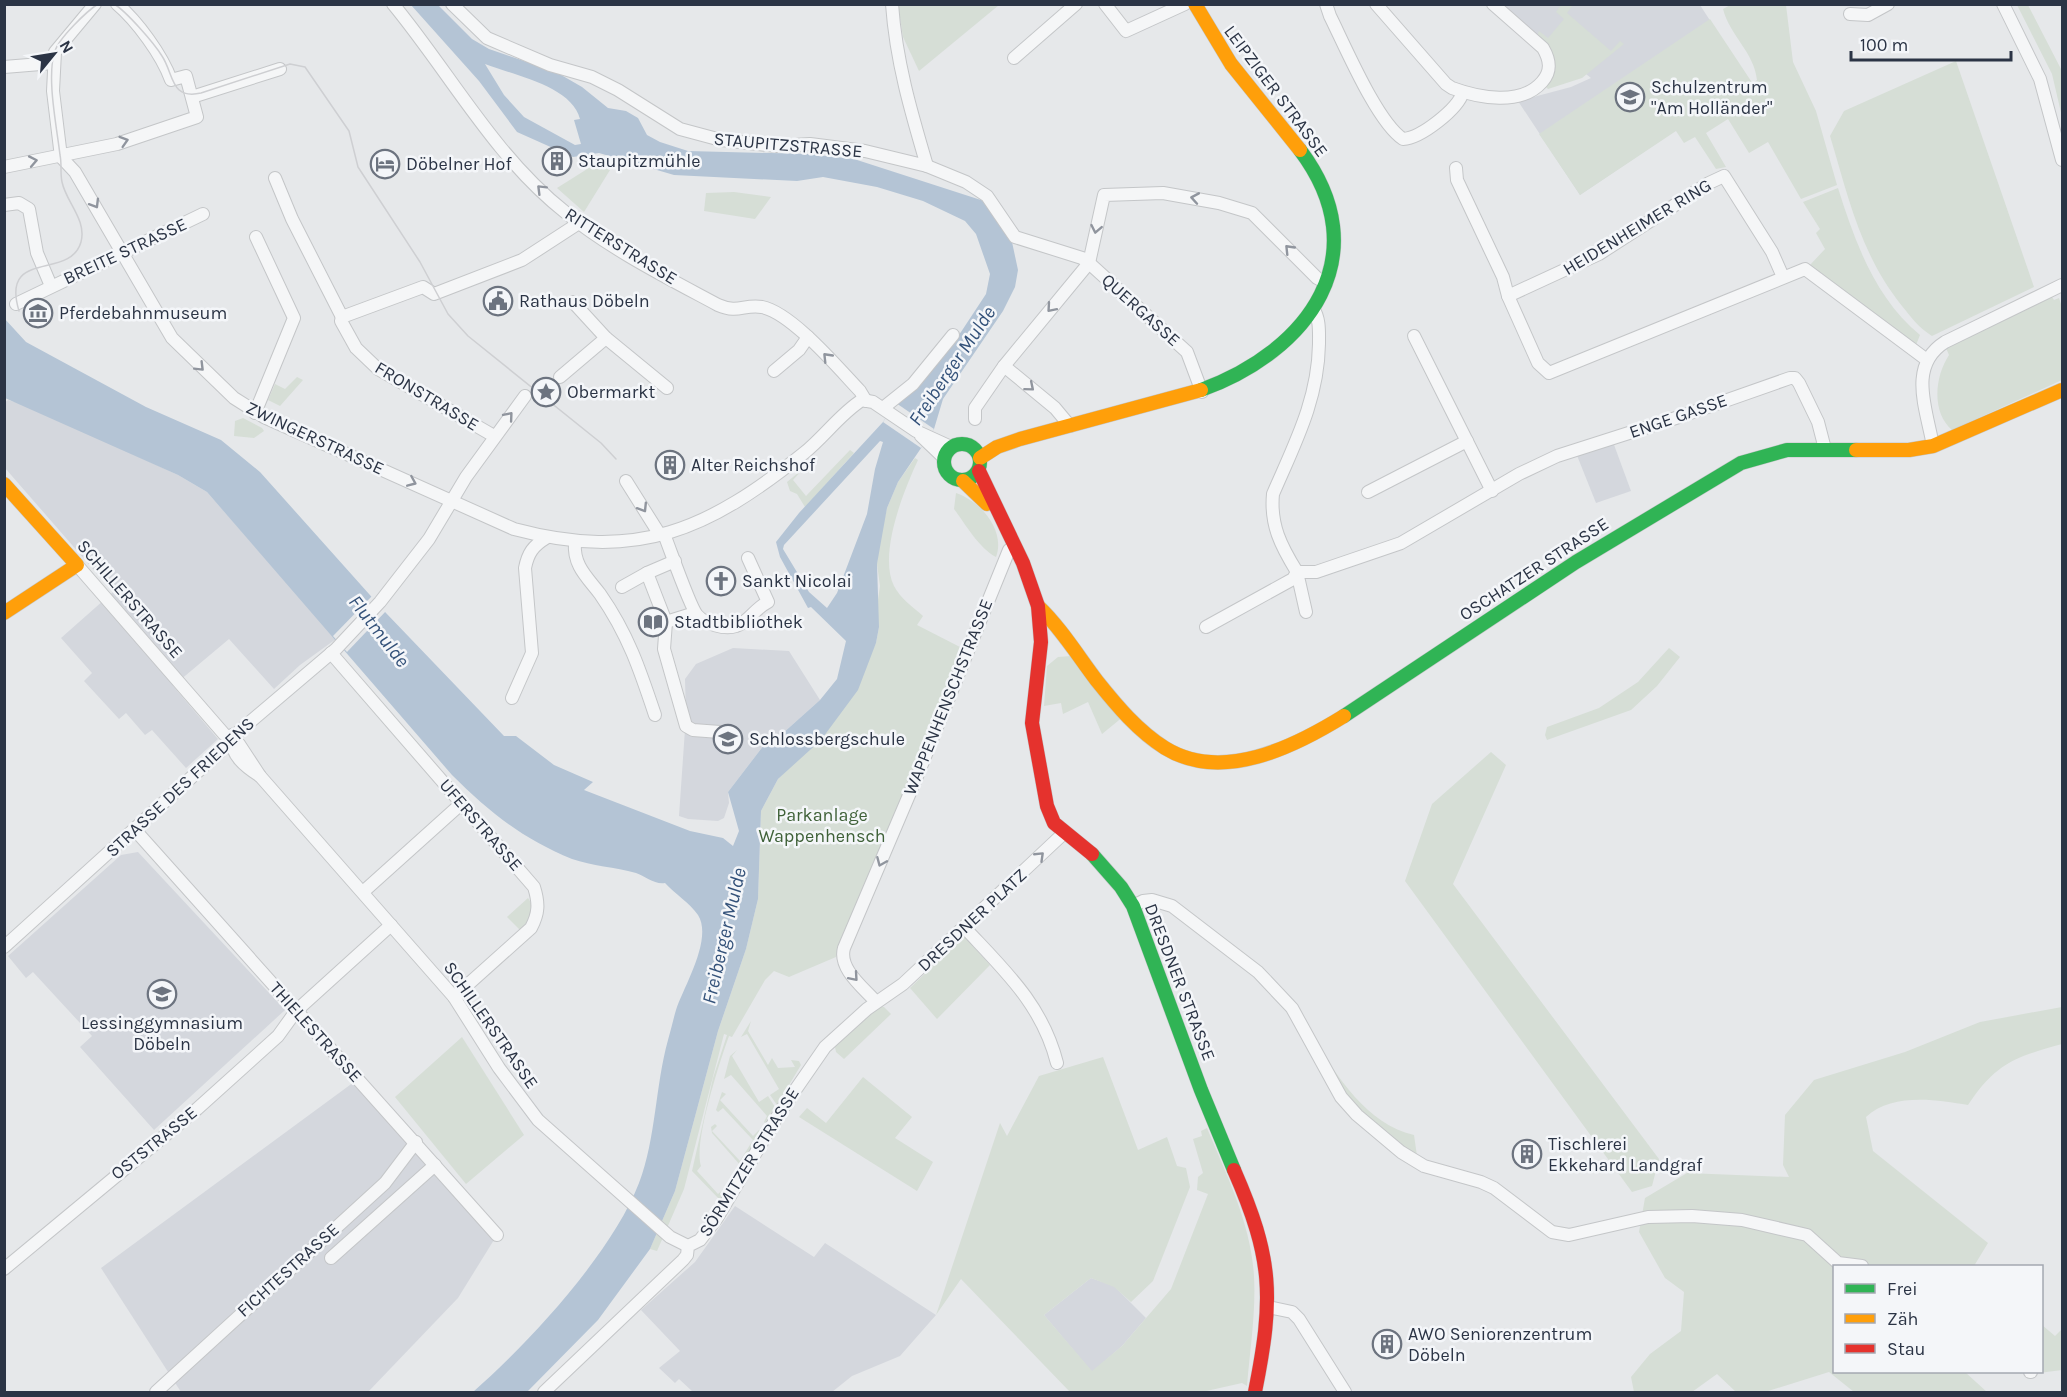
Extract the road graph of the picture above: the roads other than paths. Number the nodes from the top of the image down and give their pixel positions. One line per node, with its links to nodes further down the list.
1 (94, 4): 17 (street)
2 (117, 4): 21 (street)
3 (393, 4): 31 (street, RITTERSTRASSE, one-way to 3)
4 (452, 4): 25 (street, STAUPITZSTRASSE)
5 (892, 4): 25 (street)
6 (1076, 4): 16 (street)
7 (1105, 4): 8 (street)
8 (1185, 4)
9 (1195, 4): 36 (main road, LEIPZIGER STRASSE)
10 (1326, 4): 20 (street)
11 (1376, 4): 20 (street)
12 (1493, 4): 20 (street)
13 (1888, 4): 15 (street)
14 (2003, 4): 22 (street)
15 (1850, 14)
16 (1014, 58)
17 (53, 63): 18 (street); 23 (street)
18 (4, 68)
19 (280, 69): 21 (street)
20 (1463, 92)
21 (192, 97): 23 (street, one-way to 21)
22 (2060, 139): 24 (street)
23 (61, 157): 26 (street, one-way to 23); 33 (street, ZWINGERSTRASSE, one-way to 33)
24 (2062, 160)
25 (927, 166): 34 (street, STAUPITZSTRASSE)
26 (4, 167)
27 (1456, 168): 39 (street)
28 (275, 178): 43 (street, FRONSTRASSE)
29 (4, 205): 38 (street)
30 (203, 214): 33 (street, BREITE STRASSE)
31 (579, 223): 43 (street); 46 (street, RITTERSTRASSE)
32 (256, 237): 58 (street)
33 (122, 251): 38 (street, BREITE STRASSE); 58 (street, ZWINGERSTRASSE, one-way to 58)
34 (1089, 263): 36 (street, one-way to 34); 49 (street, one-way to 49); 54 (street, QUERGASSE)
35 (1783, 277): 39 (street); 39 (street, HEIDENHEIMER RING); 48 (street)
36 (1326, 283): 42 (main road, LEIPZIGER STRASSE)
37 (2062, 285): 48 (street)
38 (51, 286): 41 (street, BREITE STRASSE)
39 (1508, 296)
40 (573, 302): 47 (street)
41 (16, 304)
42 (1313, 308): 54 (main road, LEIPZIGER STRASSE); 82 (street)
43 (342, 321): 62 (street, FRONSTRASSE)
44 (953, 335): 57 (street)
45 (1414, 336): 63 (street)
46 (808, 337): 50 (street); 56 (street, RITTERSTRASSE, one-way to 46)
47 (606, 338): 51 (street); 52 (street)
48 (1927, 360): 65 (street)
49 (1004, 366): 59 (street); 60 (street, one-way to 60)
50 (774, 371)
51 (560, 377)
52 (667, 388)
53 (2062, 390): 65 (main road, OSCHATZER STRASSE)
54 (1202, 392): 60 (main road, LEIPZIGER STRASSE)
55 (525, 396): 62 (street, STRASSE DES FRIEDENS, one-way to 55)
56 (866, 401): 57 (street); 75 (street, ZWINGERSTRASSE)
57 (886, 410): 67 (street)
58 (255, 412): 74 (street, ZWINGERSTRASSE, one-way to 74)
59 (975, 419)
60 (1070, 426): 61 (main road, LEIPZIGER STRASSE)
61 (1031, 435): 64 (main road, LEIPZIGER STRASSE); 68 (main road, LEIPZIGER STRASSE)
62 (494, 436): 74 (street, STRASSE DES FRIEDENS)
63 (1467, 441): 72 (street); 73 (street)
64 (970, 446): 67 (main road); 68 (main road)
65 (1933, 446): 66 (main road, OSCHATZER STRASSE)
66 (1825, 449): 72 (street, ENGE GASSE); 94 (main road, OSCHATZER STRASSE)
67 (947, 453): 70 (main road)
68 (979, 464): 70 (main road); 84 (main road)
69 (626, 481): 75 (street, one-way to 75)
70 (963, 481): 78 (main road)
71 (4, 484): 81 (main road, SCHILLERSTRASSE)
72 (1492, 491): 82 (street, ENGE GASSE)
73 (1368, 492)
74 (451, 500): 76 (street, ZWINGERSTRASSE); 93 (street, STRASSE DES FRIEDENS)
75 (662, 535): 77 (street, ZWINGERSTRASSE); 80 (street)
76 (546, 538): 77 (street, ZWINGERSTRASSE); 95 (street)
77 (575, 543): 96 (street)
78 (1009, 550): 84 (main road); 108 (street, WAPPENHENSCHSTRASSE, one-way to 108)
79 (748, 558): 89 (street)
80 (675, 561): 83 (street); 89 (street)
81 (77, 565): 88 (main road); 98 (street, SCHILLERSTRASSE)
82 (1297, 572): 87 (street); 91 (street)
83 (647, 573): 85 (street); 90 (street)
84 (1029, 582): 86 (main road)
85 (622, 587)
86 (1038, 606): 92 (main road, DRESDNER STRASSE); 94 (main road, OSCHATZER STRASSE)
87 (1306, 612)
88 (4, 613)
89 (695, 614): 90 (street)
90 (666, 622): 97 (street)
91 (1206, 627)
92 (1041, 642): 94 (main road); 101 (main road, DRESDNER STRASSE)
93 (335, 649): 98 (street, STRASSE DES FRIEDENS); 99 (street, UFERSTRASSE)
94 (1073, 649)
95 (512, 698)
96 (656, 715)
97 (720, 732)
98 (230, 736): 100 (street, STRASSE DES FRIEDENS); 102 (street, SCHILLERSTRASSE)
99 (462, 803): 102 (street); 107 (street, UFERSTRASSE)
100 (135, 830): 106 (street, STRASSE DES FRIEDENS); 109 (street, THIELESTRASSE)
101 (1064, 833): 103 (main road, DRESDNER STRASSE); 105 (street, DRESDNER PLATZ, one-way to 101)
102 (363, 892): 104 (street, SCHILLERSTRASSE)
103 (1133, 906): 116 (street); 118 (main road, DRESDNER STRASSE)
104 (391, 925): 107 (street, SCHILLERSTRASSE); 109 (street, OSTSTRASSE)
105 (964, 927): 108 (street, DRESDNER PLATZ); 110 (street)
106 (4, 947)
107 (454, 997): 114 (street, SCHILLERSTRASSE)
108 (876, 1002): 114 (street, SÖRMITZER STRASSE)
109 (296, 1011): 111 (street, THIELESTRASSE); 117 (street, OSTSTRASSE)
110 (1057, 1063)
111 (416, 1142): 112 (street, THIELESTRASSE); 119 (street, FICHTESTRASSE)
112 (435, 1165): 113 (street, THIELESTRASSE); 115 (street, FICHTESTRASSE)
113 (497, 1235)
114 (688, 1246): 120 (street, SÖRMITZER STRASSE)
115 (331, 1258)
116 (1854, 1265)
117 (4, 1269)
118 (1268, 1308): 121 (main road, DRESDNER STRASSE); 122 (street)
119 (156, 1392)
120 (544, 1392)
121 (1255, 1392)
122 (1345, 1392)

